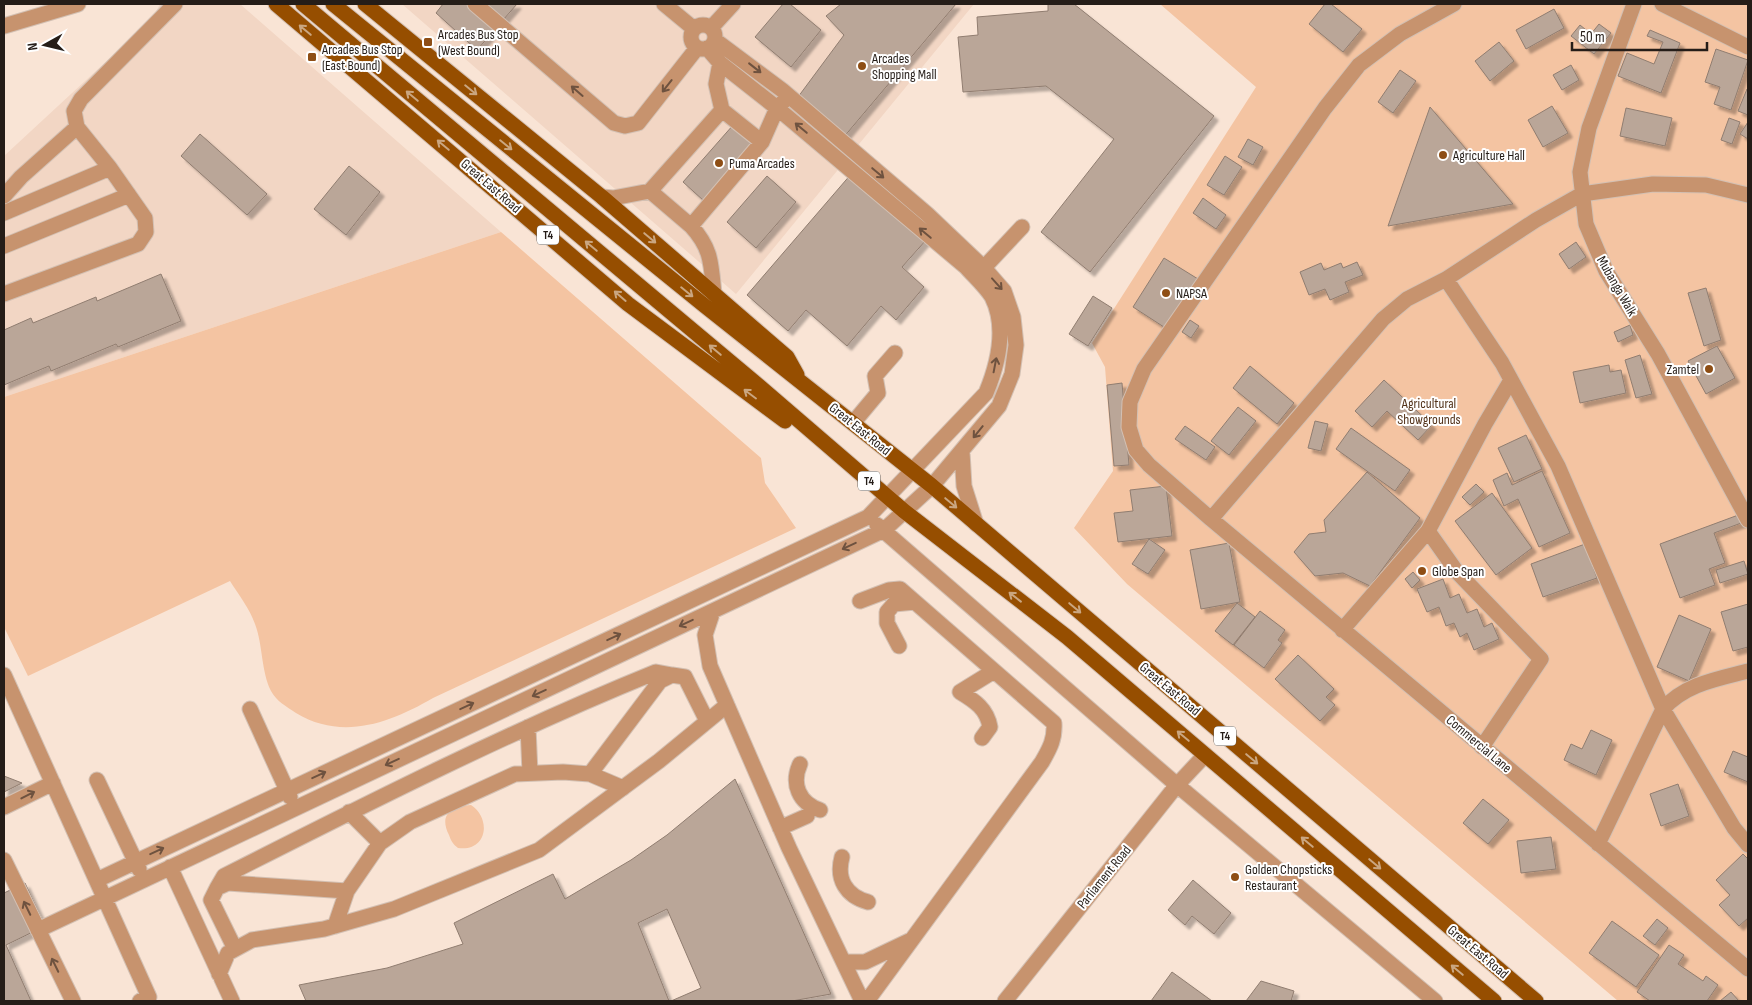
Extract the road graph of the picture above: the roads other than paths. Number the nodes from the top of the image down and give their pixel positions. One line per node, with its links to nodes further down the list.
1 (78, 4): 13 (street)
2 (175, 4): 21 (street)
3 (276, 4): 42 (main road, Great East Road / T4, one-way to 3)
4 (303, 4): 42 (main road, Great East Road / T4, one-way to 4)
5 (333, 4): 40 (main road, Great East Road / T4, one-way to 40)
6 (365, 4): 29 (main road, Great East Road / T4, one-way to 29)
7 (475, 4): 15 (street, one-way to 7)
8 (664, 4): 15 (street)
9 (733, 4): 15 (street)
10 (1454, 4): 49 (street, Commercial Lane)
11 (1634, 4): 25 (street, Mubanga Walk)
12 (1662, 4): 16 (street)
13 (60, 6): 14 (street)
14 (4, 26)
15 (707, 41): 17 (street); 18 (street, one-way to 18)
16 (1748, 47)
17 (720, 64): 19 (street); 20 (street)
18 (789, 96): 19 (street); 34 (street, one-way to 34)
19 (777, 108): 22 (street); 34 (street, one-way to 19)
20 (722, 110): 22 (street); 24 (street)
21 (77, 128): 23 (street); 28 (street)
22 (762, 142): 31 (street)
23 (110, 168): 26 (street); 30 (street)
24 (650, 192): 29 (street); 31 (street)
25 (1582, 194): 27 (street); 35 (street); 50 (street, Mubanga Walk)
26 (129, 195): 33 (street); 36 (street)
27 (1748, 195)
28 (4, 196)
29 (602, 197): 37 (main road, Great East Road / T4, one-way to 37)
30 (4, 213)
31 (691, 226): 37 (street)
32 (1022, 227): 34 (street)
33 (4, 246)
34 (979, 273): 43 (street, one-way to 43); 44 (street, one-way to 34)
35 (1446, 279): 39 (street); 49 (street)
36 (4, 294)
37 (714, 294): 40 (main road, Great East Road / T4)
38 (895, 353): 41 (street)
39 (1511, 380): 53 (street); 65 (street)
40 (800, 381): 41 (main road, Great East Road / T4)
41 (853, 423): 44 (main road, Great East Road / T4)
42 (834, 450): 46 (main road, Great East Road / T4)
43 (962, 452): 45 (street); 51 (street)
44 (914, 472): 45 (main road, Great East Road / T4); 46 (street)
45 (932, 486): 47 (street); 51 (main road, Great East Road / T4, one-way to 51)
46 (888, 497): 47 (main road, Great East Road / T4); 48 (street)
47 (904, 511): 52 (street); 70 (main road, Great East Road / T4, one-way to 47)
48 (868, 517): 52 (street); 78 (street, one-way to 48)
49 (1211, 519): 57 (street, Commercial Lane)
50 (1748, 520)
51 (976, 524): 111 (main road, Great East Road / T4, one-way to 111)
52 (884, 530): 55 (street, one-way to 55); 76 (street)
53 (1428, 530): 57 (street); 69 (street)
54 (915, 602): 56 (street); 56 (street); 60 (street)
55 (713, 611): 63 (street); 80 (street, one-way to 80)
56 (886, 623): 58 (street)
57 (1342, 630): 69 (street, Commercial Lane)
58 (899, 646)
59 (1748, 671): 65 (street)
60 (994, 672): 68 (street); 98 (street)
61 (4, 675): 75 (street)
62 (672, 675): 66 (street); 67 (street); 73 (street)
63 (727, 705): 66 (street); 82 (street)
64 (250, 709): 78 (street)
65 (1662, 709): 84 (street); 85 (street)
66 (707, 721): 77 (street)
67 (528, 727): 72 (street); 81 (street)
68 (982, 738)
69 (1482, 747): 84 (street, Commercial Lane)
70 (1205, 755): 76 (street, Parliament Road); 110 (main road, Great East Road / T4, one-way to 70)
71 (800, 764): 82 (street)
72 (530, 774): 73 (street); 83 (street)
73 (590, 774): 77 (street)
74 (98, 780): 88 (street)
75 (53, 783): 79 (street, one-way to 75); 90 (street)
76 (1177, 785): 108 (street, Parliament Road); 109 (street)
77 (624, 788): 96 (street)
78 (287, 790): 80 (street); 88 (street, one-way to 78)
79 (4, 807)
80 (295, 808): 89 (street)
81 (350, 812): 83 (street); 92 (street)
82 (780, 828): 100 (street)
83 (380, 843): 93 (street)
84 (1598, 844): 101 (street, Commercial Lane)
85 (1748, 845)
86 (842, 857): 95 (street)
87 (4, 860): 97 (street, one-way to 87)
88 (135, 862): 90 (street); 91 (street)
89 (170, 867): 91 (street); 102 (street)
90 (97, 880): 94 (street)
91 (143, 880): 94 (street)
92 (216, 888): 93 (street); 99 (street)
93 (347, 891): 96 (street)
94 (105, 898): 97 (street); 104 (street)
95 (868, 902)
96 (336, 926): 99 (street)
97 (38, 930): 103 (street, one-way to 97)
98 (912, 939): 100 (street); 107 (street)
99 (235, 949): 102 (street)
100 (844, 962): 106 (street)
101 (1748, 969)
102 (219, 974): 105 (street)
103 (73, 1001)
104 (140, 1001)
105 (232, 1001)
106 (862, 1001)
107 (867, 1001)
108 (1005, 1001)
109 (1435, 1001)
110 (1494, 1001)
111 (1536, 1001)

